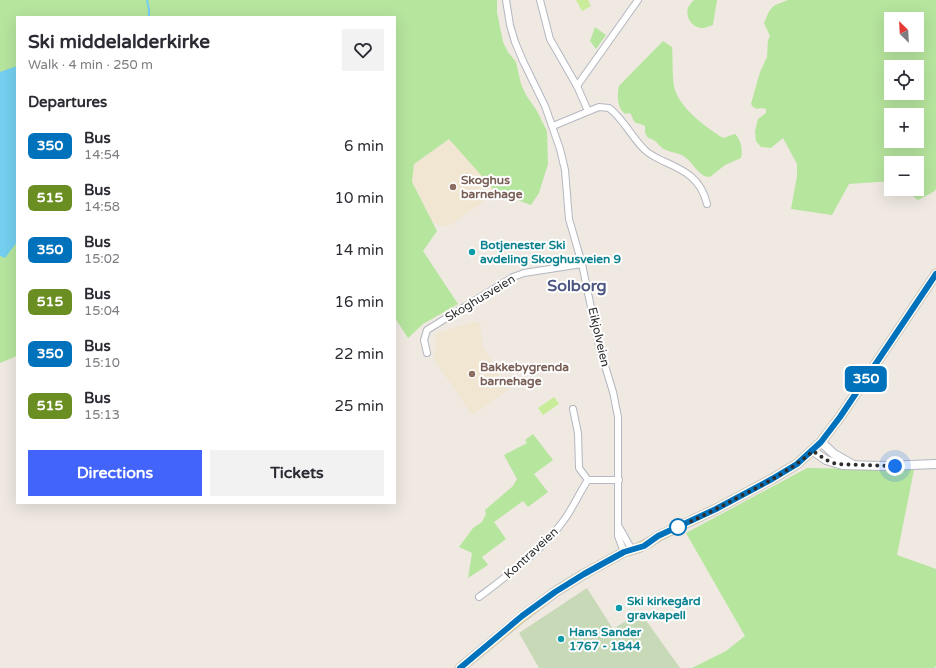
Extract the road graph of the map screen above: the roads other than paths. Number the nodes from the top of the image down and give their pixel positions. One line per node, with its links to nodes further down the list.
1 (506, 0): 6 (street, Eikjolveien)
2 (540, 0): 4 (street)
3 (638, 0): 4 (street)
4 (577, 86): 5 (street)
5 (588, 111): 6 (street); 7 (street)
6 (553, 126): 8 (street, Eikjolveien)
7 (707, 204)
8 (582, 264): 10 (street, Skoghusveien); 17 (street, Eikjolveien)
9 (936, 274): 12 (main road)
10 (427, 353)
11 (573, 409): 16 (street)
12 (821, 442): 13 (main road); 14 (main road)
13 (813, 451): 14 (main road); 18 (main road)
14 (852, 464): 15 (main road)
15 (936, 464)
16 (588, 480): 17 (street); 19 (street, Kontraveien)
17 (619, 480): 18 (street, Eikjolveien)
18 (628, 550): 20 (main road)
19 (479, 597)
20 (460, 668)

